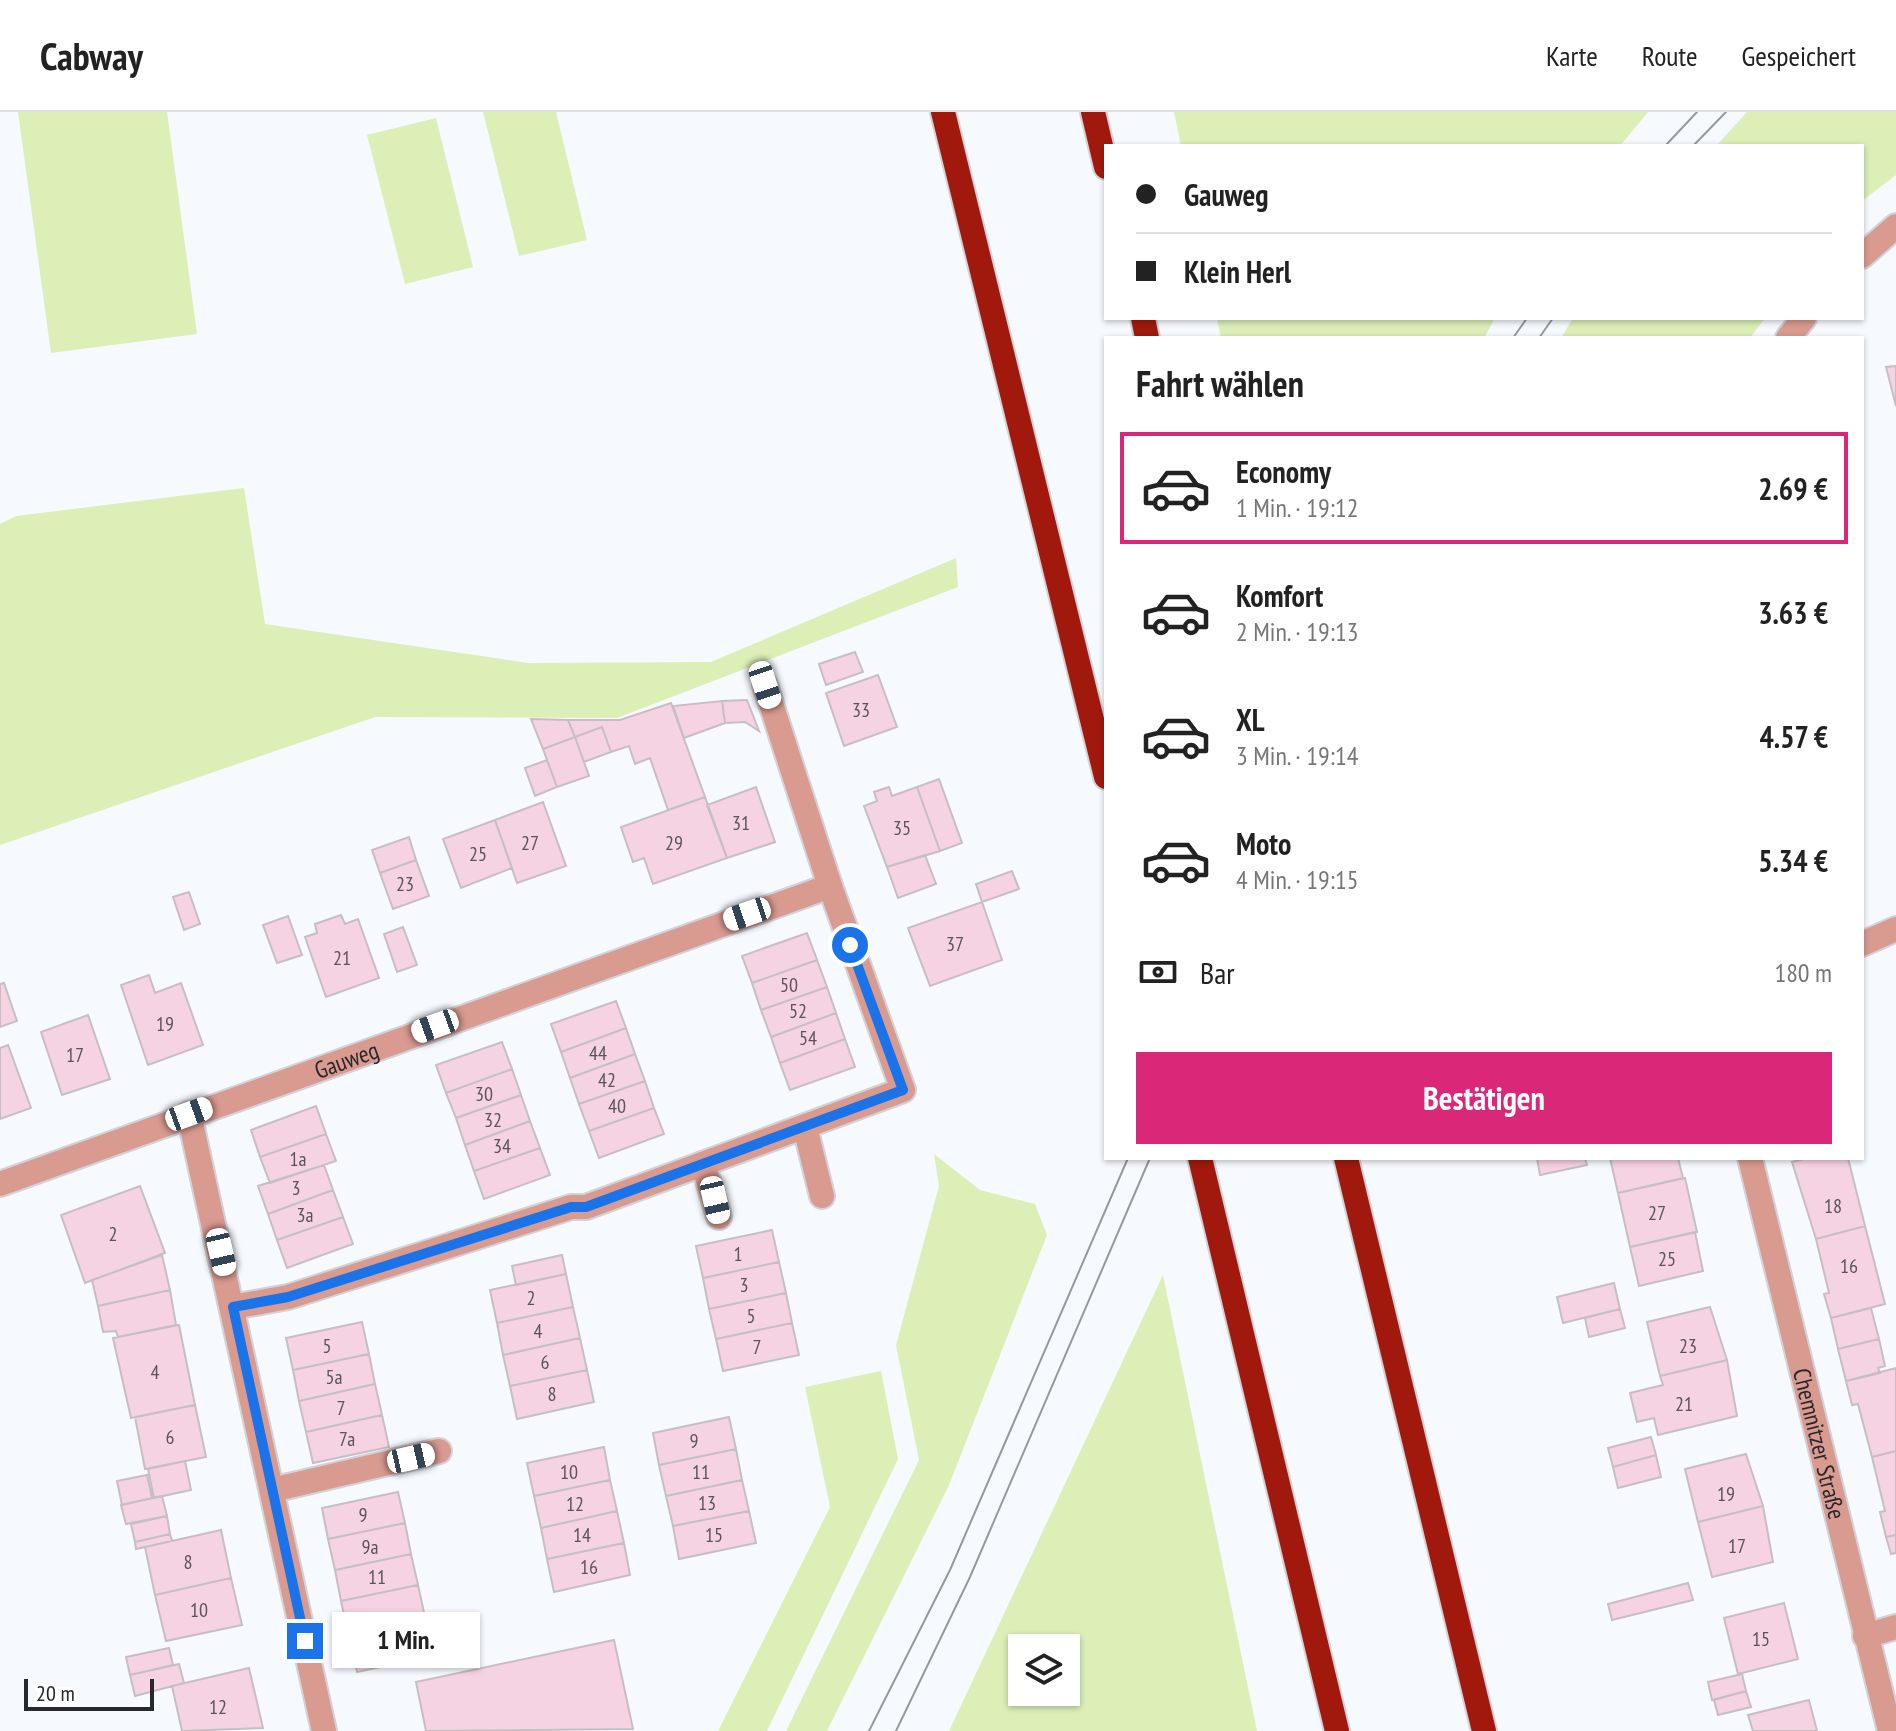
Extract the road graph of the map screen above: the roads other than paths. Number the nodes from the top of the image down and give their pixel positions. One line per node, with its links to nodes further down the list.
1 (943, 112): 9 (highway)
2 (1093, 112): 3 (highway)
3 (1104, 159)
4 (1896, 226): 5 (street)
5 (1864, 254)
6 (1802, 320): 7 (street)
7 (1790, 336)
8 (765, 685): 10 (street)
9 (1104, 769)
10 (830, 886): 13 (street, Gauweg); 14 (street)
11 (1896, 929): 12 (street)
12 (1864, 943)
13 (189, 1114): 19 (street, Gauweg); 22 (street)
14 (805, 1127): 18 (street); 20 (street)
15 (1200, 1160): 28 (highway)
16 (1346, 1160): 29 (highway)
17 (1750, 1160): 26 (street, Chemnitzer Straße)
18 (703, 1164): 21 (street); 22 (street)
19 (0, 1184)
20 (822, 1196)
21 (719, 1217)
22 (233, 1307): 24 (street)
23 (439, 1451): 24 (street)
24 (272, 1490): 27 (street)
25 (1896, 1627): 26 (street)
26 (1865, 1636): 30 (street, Chemnitzer Straße)
27 (324, 1731)
28 (1337, 1731)
29 (1484, 1731)
30 (1890, 1731)

